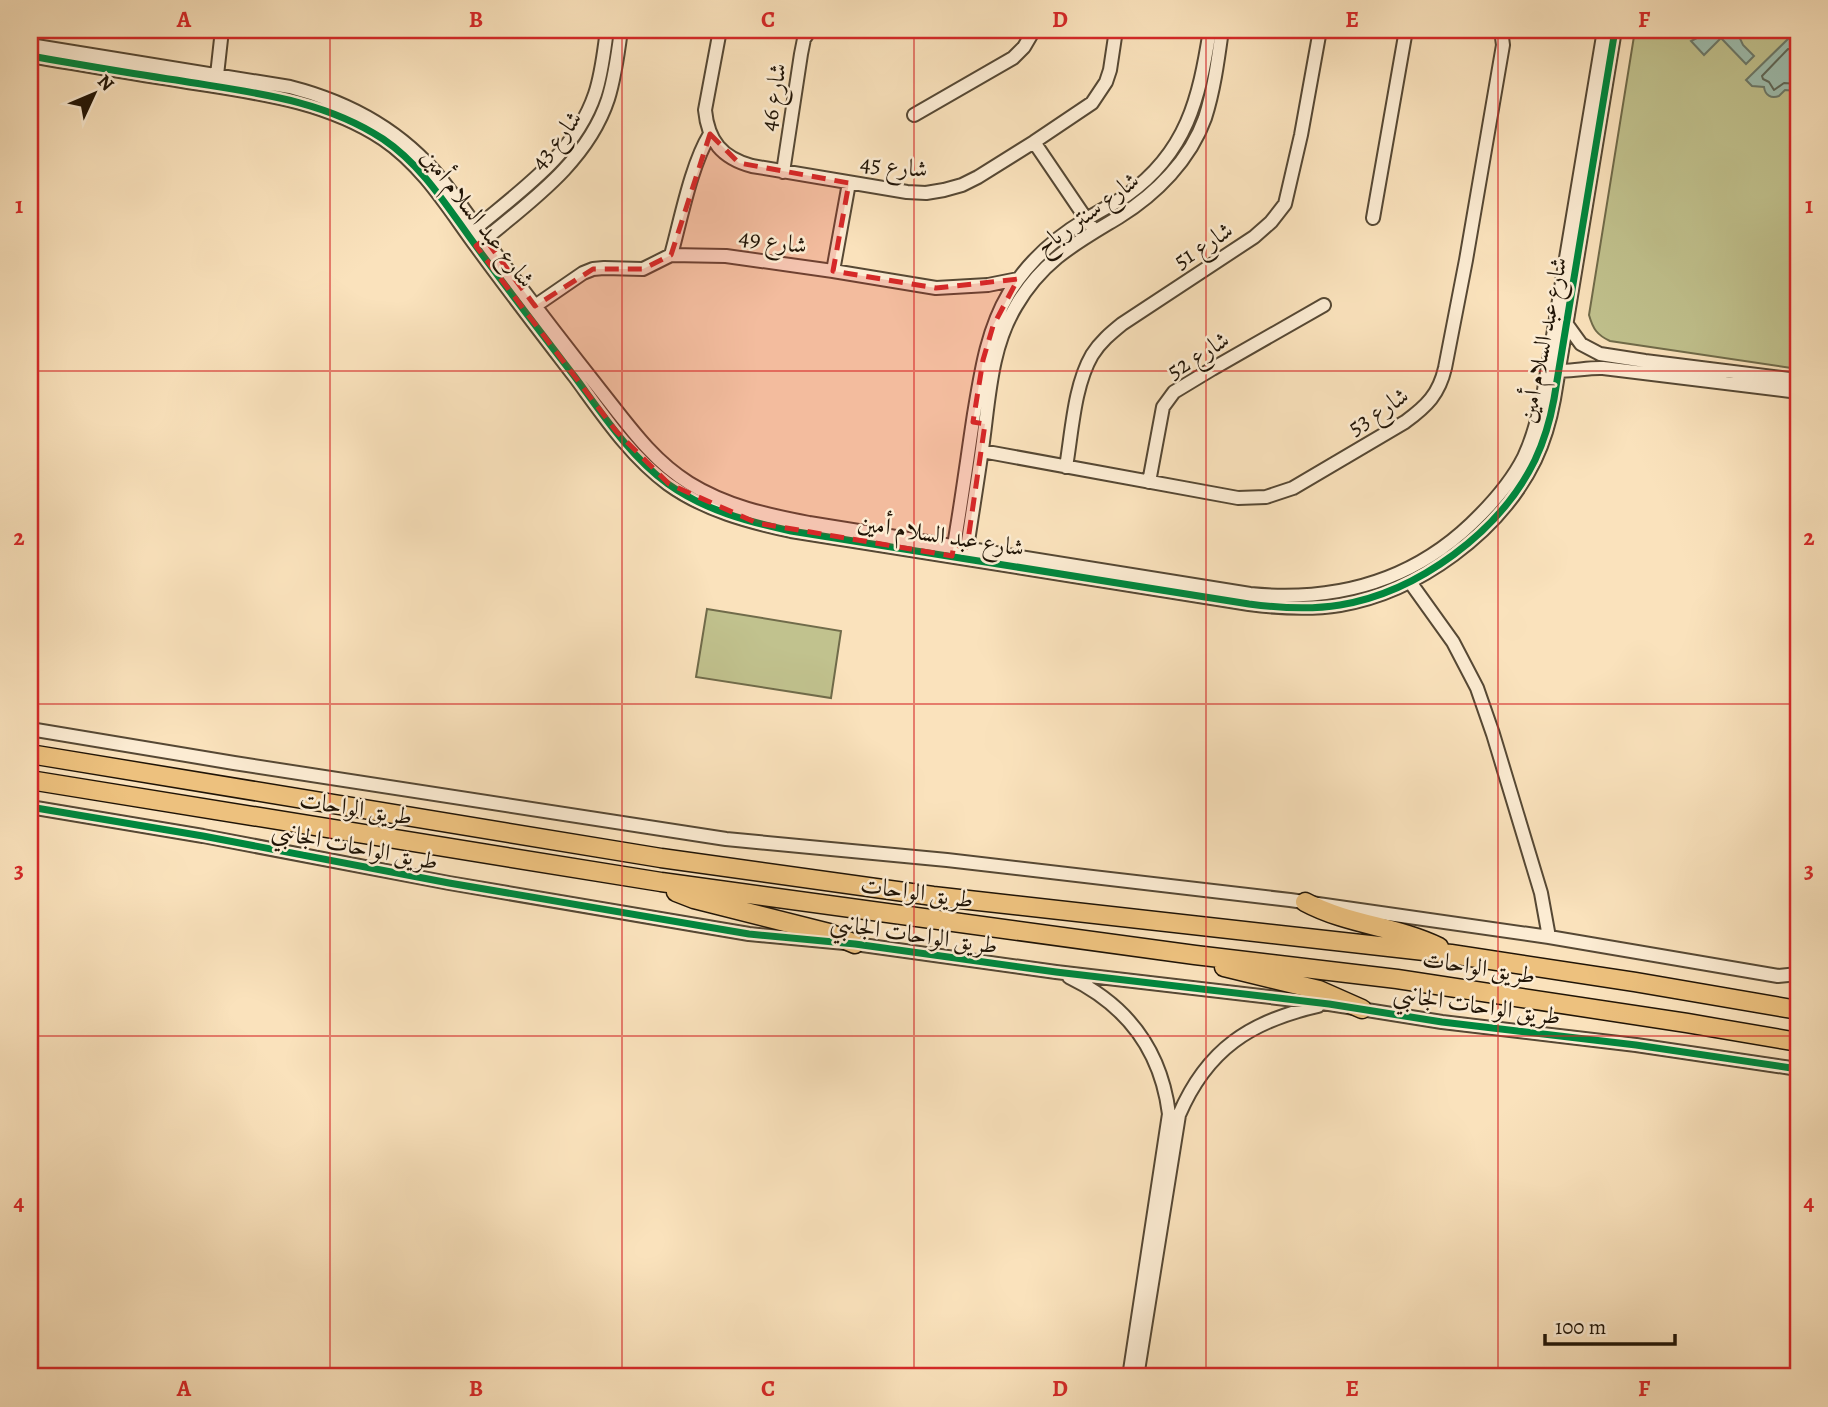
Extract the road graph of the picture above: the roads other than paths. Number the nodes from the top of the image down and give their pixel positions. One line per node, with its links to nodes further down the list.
1 (222, 30): 17 (street)
2 (607, 30): 26 (street, شارع 43)
3 (621, 30): 27 (street, شارع 43)
4 (720, 30): 19 (street)
5 (810, 30): 21 (street, شارع 46)
6 (1034, 30): 18 (street)
7 (1116, 30): 20 (street, شارع 45)
8 (1210, 30): 24 (street, شارع سنتر رباح)
9 (1222, 30): 25 (street, شارع سنتر رباح)
10 (1320, 30): 41 (street, شارع 51)
11 (1406, 30): 23 (street)
12 (1501, 30): 42 (street, شارع 53)
13 (1604, 30): 33 (street, شارع عبد السلام أمين)
14 (1615, 30): 33 (street, شارع عبد السلام أمين)
15 (30, 45): 17 (street, شارع عبد السلام أمين)
16 (30, 56): 26 (street, شارع عبد السلام أمين)
17 (217, 75): 26 (street, شارع عبد السلام أمين)
18 (914, 116)
19 (710, 134): 21 (street, شارع 45); 28 (street)
20 (1034, 142): 22 (street, شارع 45); 24 (street)
21 (782, 172): 22 (street, شارع 45)
22 (849, 183): 29 (street)
23 (1373, 218)
24 (1087, 219): 25 (street); 30 (street, شارع سنتر رباح)
25 (1094, 230): 39 (street, شارع سنتر رباح)
26 (472, 231): 27 (street, شارع عبد السلام أمين)
27 (480, 243): 32 (street, شارع عبد السلام أمين); 43 (street, شارع عبد السلام أمين)
28 (671, 255): 29 (street, شارع 49); 32 (street, شارع 49)
29 (833, 271): 30 (street, شارع 49)
30 (1018, 279): 39 (street, شارع سنتر رباح)
31 (1324, 305): 42 (street, شارع 52)
32 (535, 306): 43 (street, شارع عبد السلام أمين)
33 (1564, 310): 34 (street, شارع عبد السلام أمين); 36 (street, شارع عبد السلام أمين)
34 (1567, 326): 35 (street); 36 (street, شارع عبد السلام أمين)
35 (1644, 367): 36 (street); 37 (street); 38 (street)
36 (1553, 370): 44 (street, شارع عبد السلام أمين); 45 (street, شارع عبد السلام أمين)
37 (1798, 380)
38 (1798, 392)
39 (979, 423): 40 (street, شارع سنتر رباح); 43 (street, شارع سنتر رباح)
40 (982, 451): 41 (street, شارع 53); 43 (street, شارع سنتر رباح)
41 (1066, 467): 42 (street, شارع 53)
42 (1149, 482)
43 (960, 552): 45 (street, شارع عبد السلام أمين)
44 (1410, 582): 45 (street, شارع عبد السلام أمين); 56 (street)
45 (1250, 599)
46 (30, 729): 55 (street)
47 (30, 754): 48 (highway, طريق الواحات)
48 (86, 764): 49 (highway, طريق الواحات); 51 (highway)
49 (121, 770): 52 (highway); 58 (highway, طريق الواحات)
50 (30, 780): 51 (highway, طريق الواحات)
51 (77, 788): 52 (highway, طريق الواحات)
52 (120, 795): 54 (highway, طريق الواحات)
53 (30, 807): 57 (street, طريق الواحات الجانبي)
54 (661, 882): 57 (highway); 59 (highway, طريق الواحات)
55 (1305, 902): 56 (street); 58 (highway)
56 (1549, 937): 61 (street)
57 (855, 944): 60 (street, طريق الواحات الجانبي)
58 (1451, 954): 64 (highway, طريق الواحات)
59 (1195, 955): 63 (highway); 65 (highway, طريق الواحات)
60 (1056, 972): 62 (street, طريق الواحات الجانبي); 67 (street)
61 (1798, 974)
62 (1329, 1003): 63 (street, طريق الواحات الجانبي); 68 (street)
63 (1362, 1009): 66 (street, طريق الواحات الجانبي)
64 (1798, 1010)
65 (1798, 1042)
66 (1798, 1069)
67 (1129, 1377)
68 (1138, 1377)

